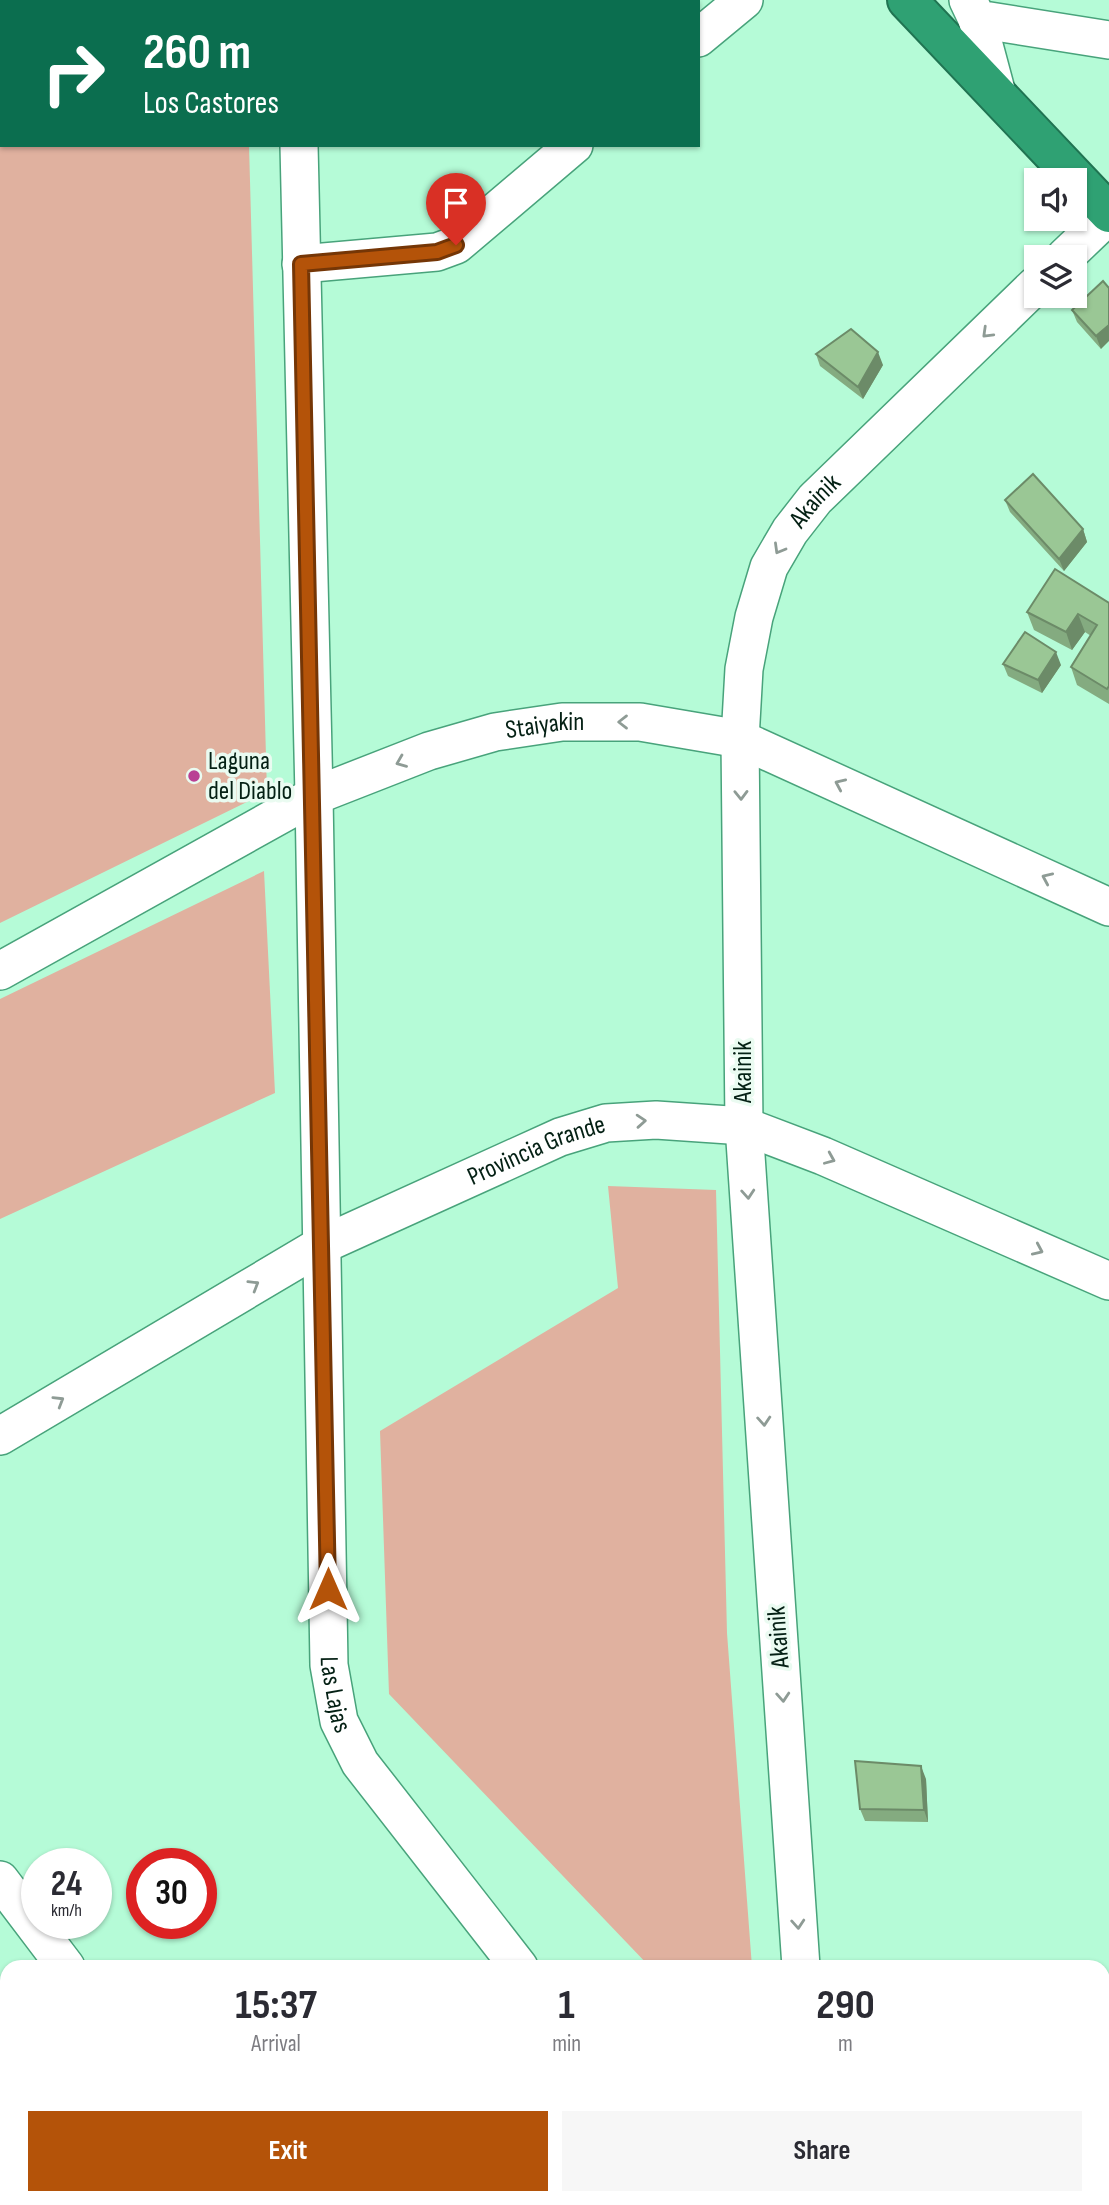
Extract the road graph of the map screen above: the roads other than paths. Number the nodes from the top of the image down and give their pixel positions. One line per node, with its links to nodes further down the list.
1 (744, 0): 4 (street)
2 (907, 0): 6 (highway)
3 (972, 9): 5 (street); 6 (street)
4 (700, 36)
5 (1109, 40)
6 (997, 93): 9 (highway)
7 (299, 147): 11 (street, Las Lajas)
8 (572, 147): 11 (street)
9 (1109, 214): 10 (street)
10 (1077, 245)
11 (301, 264): 14 (street, Las Lajas)
12 (1024, 297): 13 (street, Akainik, one-way to 13)
13 (740, 739): 14 (street, Staiyakin, one-way to 14); 15 (street, Staiyakin, one-way to 13); 17 (street, Akainik, one-way to 17)
14 (314, 796): 16 (street, Staiyakin); 18 (street, Las Lajas)
15 (1109, 906)
16 (0, 971)
17 (744, 1126): 18 (street, Provincia Grande, one-way to 17); 19 (street, Provincia Grande, one-way to 19); 24 (street, Akainik, one-way to 24)
18 (321, 1245): 20 (street, Provincia Grande, one-way to 18); 23 (street, Las Lajas)
19 (1109, 1281)
20 (0, 1436)
21 (0, 1880): 22 (street)
22 (60, 1960)
23 (514, 1960)
24 (801, 1960)

